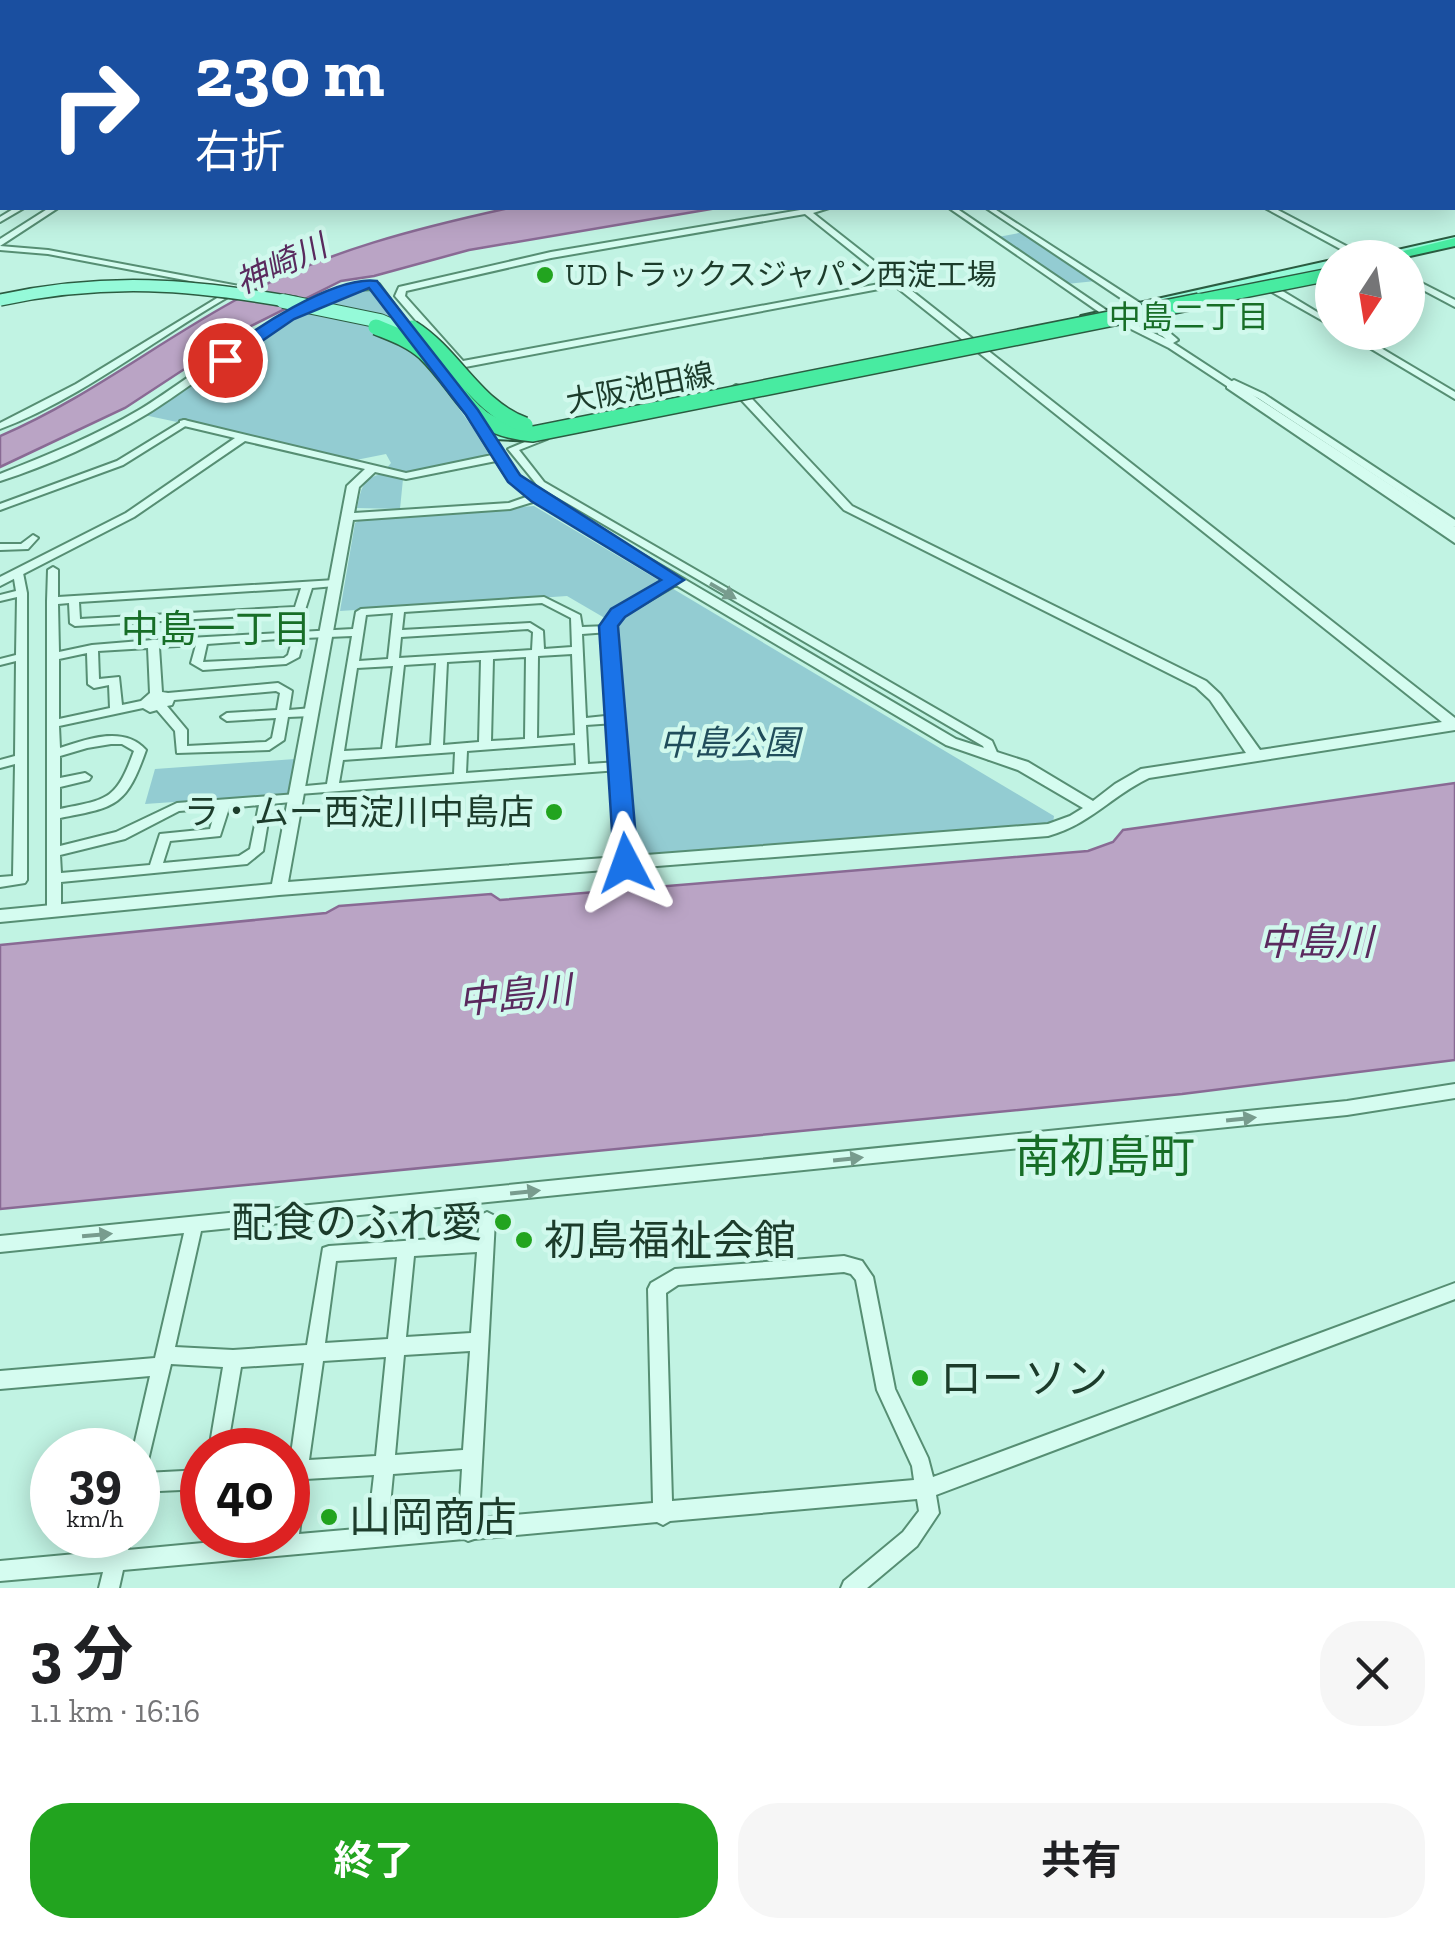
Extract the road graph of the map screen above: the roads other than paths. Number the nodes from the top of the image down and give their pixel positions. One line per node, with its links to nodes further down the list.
1 (51, 210): 9 (street)
2 (812, 210): 6 (street)
3 (955, 210): 25 (street)
4 (992, 210): 26 (street)
5 (1273, 210): 7 (street)
6 (806, 211): 18 (street); 30 (street)
7 (1331, 240)
8 (308, 243): 19 (street)
9 (0, 245): 19 (street)
10 (1455, 246): 11 (main road); 12 (highway)
11 (1425, 250)
12 (1425, 253)
13 (1315, 273): 17 (main road, 大阪池田線)
14 (1315, 274): 26 (highway, bridge)
15 (1315, 274): 24 (highway, bridge)
16 (1315, 276): 21 (main road, 大阪池田線)
17 (1257, 280): 21 (street); 26 (main road, 大阪池田線)
18 (897, 283): 28 (street); 30 (street)
19 (238, 288): 38 (street)
20 (1425, 288): 23 (street)
21 (1273, 289): 26 (main road, 大阪池田線); 27 (street)
22 (0, 302): 24 (main road, 大阪池田線, bridge)
23 (1455, 304)
24 (325, 311): 32 (main road, 大阪池田線, bridge)
25 (1105, 312): 26 (main road, 大阪池田線); 26 (street); 28 (main road, 大阪池田線)
26 (1137, 312): 28 (main road, 大阪池田線); 31 (street); 31 (street)
27 (1315, 314)
28 (974, 344): 33 (main road, 大阪池田線); 88 (street)
29 (1377, 350): 34 (street)
30 (460, 364): 35 (street)
31 (1229, 382): 47 (street); 48 (street); 48 (street)
32 (466, 391): 36 (main road, 大阪池田線); 39 (main road, 大阪池田線)
33 (740, 392): 36 (main road, 大阪池田線); 39 (main road, 大阪池田線); 97 (street)
34 (1455, 396)
35 (492, 407): 39 (street)
36 (630, 420): 98 (street, one-way to 98)
37 (184, 423): 40 (street); 45 (street)
38 (0, 426)
39 (520, 430)
40 (244, 437): 42 (street); 52 (street)
41 (498, 457): 42 (street); 43 (street); 44 (street)
42 (372, 468): 46 (street)
43 (0, 478)
44 (537, 497): 46 (street); 53 (street)
45 (0, 507)
46 (348, 516): 55 (street)
47 (1455, 524)
48 (1455, 536)
49 (33, 538): 50 (street)
50 (0, 547)
51 (53, 570): 60 (street)
52 (18, 572): 54 (street); 57 (street)
53 (675, 580): 62 (street); 98 (street)
54 (0, 582)
55 (336, 583): 56 (street); 65 (street)
56 (306, 585): 59 (street); 59 (street)
57 (22, 593): 58 (street); 75 (street)
58 (0, 598)
59 (74, 600): 60 (street)
60 (52, 601): 74 (street)
61 (399, 610): 63 (street); 64 (street); 66 (street)
62 (609, 629): 64 (street); 85 (street)
63 (357, 632): 65 (street); 79 (street)
64 (576, 632): 71 (street)
65 (326, 634): 67 (street); 82 (street)
66 (396, 634): 72 (street); 78 (street)
67 (298, 635): 68 (street); 68 (street)
68 (203, 640): 69 (street)
69 (152, 643): 70 (street); 80 (street)
70 (92, 648): 74 (street); 81 (street)
71 (577, 650): 72 (street); 86 (street)
72 (535, 653): 73 (street); 90 (street)
73 (487, 656): 76 (street); 91 (street)
74 (52, 657): 87 (street)
75 (20, 658): 77 (street); 99 (street)
76 (442, 659): 78 (street); 93 (street)
77 (0, 662)
78 (396, 662): 79 (street); 94 (street)
79 (352, 665): 96 (street)
80 (162, 699): 81 (street); 83 (street); 83 (street)
81 (116, 710): 87 (street)
82 (312, 712): 83 (street); 107 (street)
83 (282, 714): 84 (street)
84 (227, 717)
85 (615, 719): 86 (street); 101 (street)
86 (580, 722): 89 (street)
87 (52, 724): 95 (street)
88 (1455, 725): 97 (street)
89 (581, 739): 90 (street); 102 (street)
90 (532, 743): 91 (street)
91 (484, 746): 92 (street)
92 (461, 748): 93 (street); 104 (street)
93 (436, 749): 94 (street)
94 (388, 752): 96 (street)
95 (53, 754): 105 (street); 111 (street)
96 (337, 756): 106 (street)
97 (1256, 756): 110 (street)
98 (993, 757): 110 (street)
99 (19, 760): 100 (street); 116 (street)
100 (0, 764)
101 (619, 766): 102 (street); 113 (street)
102 (582, 769): 104 (street)
103 (85, 777): 105 (street)
104 (460, 778): 106 (street)
105 (53, 784): 111 (street)
106 (332, 788): 107 (street)
107 (298, 794): 108 (street); 117 (street)
108 (266, 800): 109 (street); 114 (street)
109 (224, 803): 112 (street); 114 (street)
110 (1094, 808): 113 (street)
111 (54, 815): 112 (street)
112 (54, 852): 115 (street)
113 (626, 863): 117 (street)
114 (155, 868): 115 (street)
115 (54, 878): 118 (street)
116 (0, 882)
117 (280, 889): 118 (street)
118 (54, 909): 119 (street)
119 (0, 916)
120 (1455, 1091): 122 (street, one-way to 120)
121 (486, 1220): 123 (street)
122 (194, 1226): 124 (street, one-way to 122); 131 (street)
123 (484, 1243): 125 (street); 127 (street)
124 (0, 1244)
125 (406, 1249): 128 (street); 129 (street)
126 (1455, 1290): 139 (street)
127 (479, 1341): 128 (street); 136 (street)
128 (396, 1348): 129 (street); 137 (street)
129 (315, 1354): 130 (street); 135 (street)
130 (233, 1359): 131 (street); 134 (street)
131 (163, 1360): 132 (street); 133 (street)
132 (0, 1380)
133 (147, 1428)
134 (222, 1428)
135 (301, 1428)
136 (472, 1459): 137 (street); 141 (street)
137 (384, 1463): 138 (street); 142 (street)
138 (310, 1469)
139 (929, 1488): 140 (street); 140 (street); 149 (street)
140 (663, 1515): 141 (street)
141 (468, 1531): 142 (street)
142 (378, 1538): 143 (street)
143 (310, 1544)
144 (180, 1548): 146 (street)
145 (116, 1558): 146 (street)
146 (115, 1561): 147 (street); 148 (street)
147 (0, 1571)
148 (109, 1588)
149 (851, 1588)

